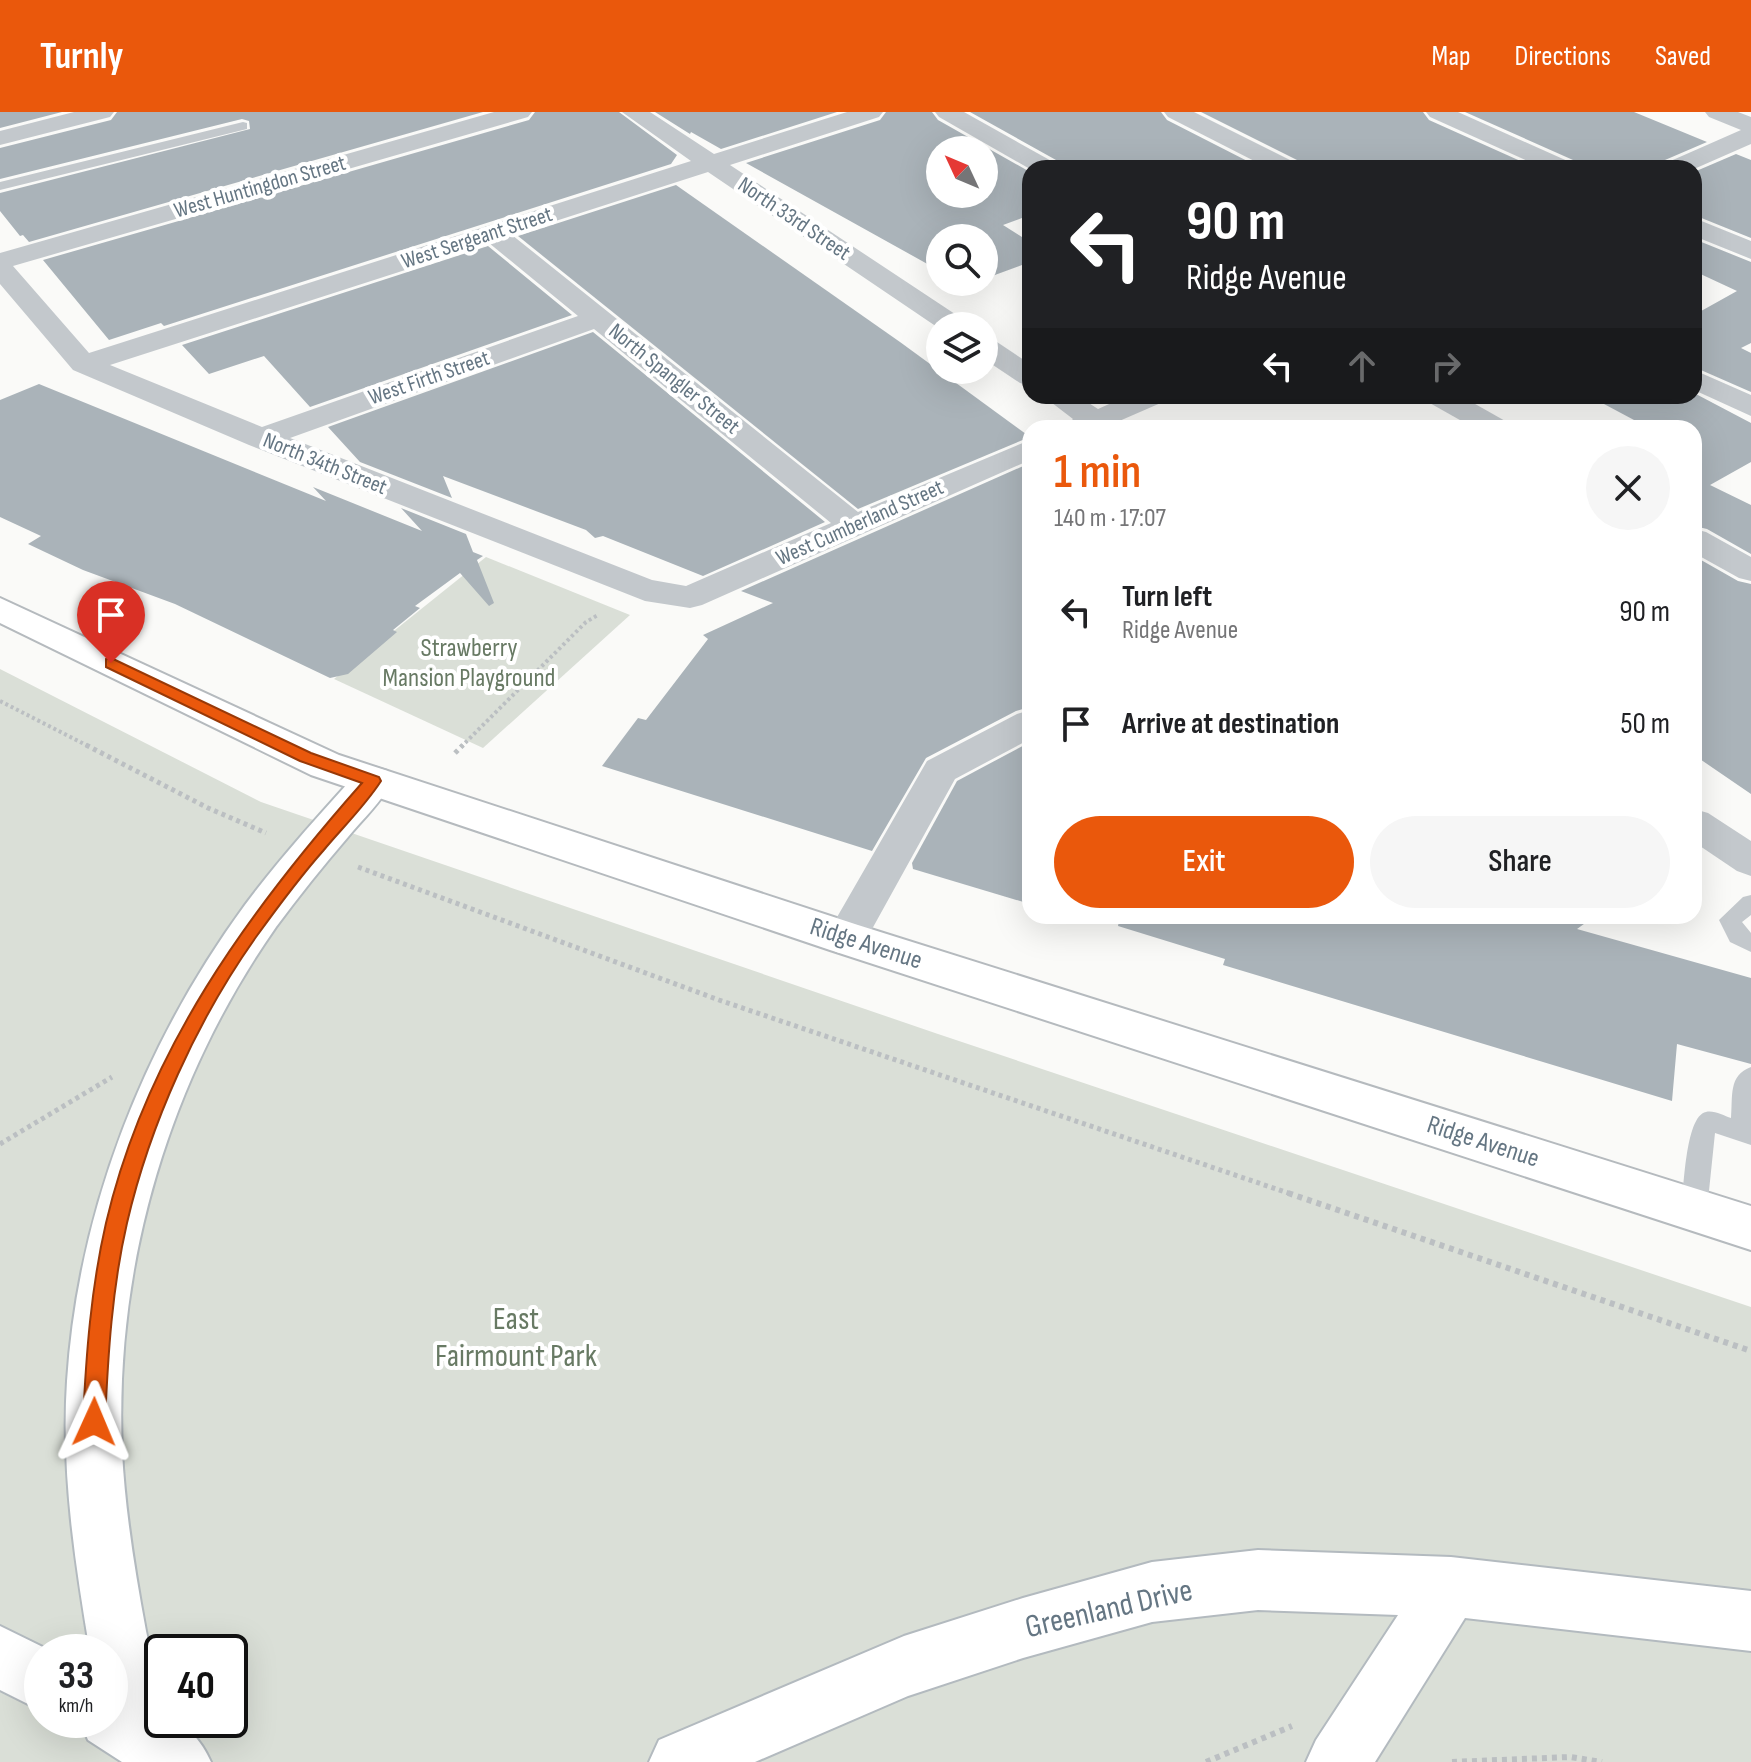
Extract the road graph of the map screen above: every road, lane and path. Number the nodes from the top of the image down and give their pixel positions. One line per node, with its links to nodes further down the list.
1 (102, 112): 12 (street)
2 (520, 112): 22 (street, West Huntingdon Street)
3 (634, 112): 17 (street, North 33rd Street)
4 (871, 112): 17 (street, West Sergeant Street)
5 (947, 112): 13 (street)
6 (1176, 112): 14 (street)
7 (1438, 112): 15 (street)
8 (1717, 112): 10 (street)
9 (243, 126): 18 (lane)
10 (1751, 126)
11 (1751, 135): 16 (street)
12 (0, 138)
13 (1032, 160)
14 (1271, 160)
15 (1545, 160)
16 (1693, 160)
17 (711, 163): 20 (street, West Sergeant Street); 24 (street, North 33rd Street)
18 (0, 186)
19 (1702, 230): 21 (street)
20 (493, 233): 25 (street, North Spangler Street); 27 (street, West Sergeant Street)
21 (1751, 251)
22 (0, 261)
23 (0, 267): 27 (street, North 34th Street)
24 (933, 312)
25 (599, 318): 37 (street, West Firth Street); 39 (street, North Spangler Street)
26 (998, 355): 28 (street)
27 (83, 364): 37 (street, North 34th Street)
28 (1022, 372)
29 (1702, 383): 33 (street)
30 (1067, 404): 34 (street)
31 (1136, 404): 35 (street)
32 (1453, 404): 36 (street)
33 (1751, 407)
34 (1086, 420)
35 (1105, 420)
36 (1482, 420)
37 (260, 438): 42 (street, North 34th Street)
38 (1022, 453): 39 (street, West Cumberland Street)
39 (855, 526): 43 (street, West Cumberland Street)
40 (1702, 543): 41 (street)
41 (1751, 571)
42 (645, 590): 43 (street, North 34th Street); 47 (path)
43 (690, 597)
44 (0, 609): 48 (main road, Ridge Avenue)
45 (0, 701): 50 (path)
46 (1022, 727): 54 (street)
47 (455, 753)
48 (373, 781): 54 (main road, Ridge Avenue); 56 (main road)
49 (1702, 828): 51 (street)
50 (270, 834)
51 (1751, 861)
52 (355, 866): 62 (path)
53 (1751, 903): 55 (lane)
54 (846, 938): 60 (main road, Ridge Avenue)
55 (1751, 944)
56 (190, 1031): 59 (path); 67 (main road)
57 (1751, 1077): 58 (lane)
58 (1746, 1133): 60 (lane)
59 (0, 1144)
60 (1694, 1210): 61 (main road, Ridge Avenue)
61 (1751, 1228)
62 (1751, 1351)
63 (1451, 1587): 64 (main road, Greenland Drive); 68 (main road); 69 (main road, Greenland Drive)
64 (1751, 1621)
65 (0, 1656): 66 (main road)
66 (24, 1670)
67 (141, 1738)
68 (1320, 1742): 70 (path)
69 (681, 1762)
70 (1206, 1762)
71 (1452, 1762): 72 (path)
72 (1602, 1762)

